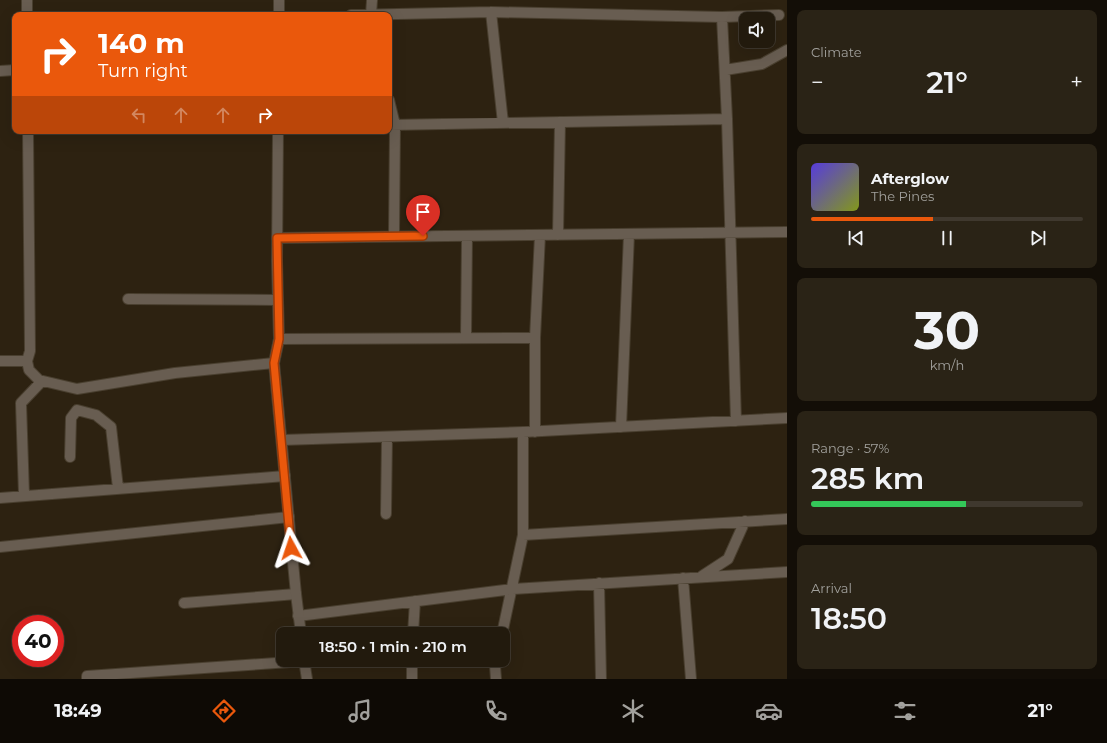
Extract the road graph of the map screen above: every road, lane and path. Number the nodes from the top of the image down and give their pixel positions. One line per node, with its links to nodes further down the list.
1 (27, 0): 4 (street)
2 (279, 0): 5 (street)
3 (372, 0): 6 (street)
4 (27, 12)
5 (278, 12)
6 (371, 12)
7 (491, 12): 8 (street); 10 (street); 17 (street)
8 (392, 14)
9 (779, 15): 10 (street)
10 (722, 17): 13 (street)
11 (787, 50): 13 (street)
12 (12, 70): 14 (street)
13 (725, 70): 15 (street)
14 (0, 71)
15 (727, 119): 16 (street); 21 (street)
16 (560, 122): 17 (street); 23 (street)
17 (503, 123): 18 (street)
18 (392, 125): 26 (street)
19 (28, 134): 35 (street)
20 (278, 134): 28 (street)
21 (730, 232): 22 (street); 24 (street); 39 (street)
22 (787, 232)
23 (558, 234): 24 (street); 25 (street)
24 (629, 234): 40 (street)
25 (540, 235): 27 (street); 32 (street)
26 (394, 236): 27 (street); 28 (street)
27 (467, 236): 31 (street)
28 (277, 238): 30 (street)
29 (128, 299): 30 (street)
30 (278, 300): 33 (street)
31 (466, 338): 32 (street); 33 (street)
32 (535, 338): 42 (street)
33 (279, 339): 36 (street)
34 (0, 361): 35 (street)
35 (27, 361): 37 (street)
36 (274, 363): 37 (street); 44 (street)
37 (42, 381): 48 (street)
38 (787, 418): 39 (street)
39 (736, 421): 40 (street)
40 (621, 427): 42 (street)
41 (523, 432): 42 (street); 43 (street); 54 (street)
42 (535, 432)
43 (386, 437): 44 (street); 50 (street)
44 (282, 440): 46 (street)
45 (70, 457): 47 (street)
46 (285, 476): 47 (street); 51 (street)
47 (118, 488): 48 (street)
48 (24, 495): 49 (street)
49 (0, 498)
50 (386, 514)
51 (288, 517): 55 (street); 61 (street)
52 (787, 519): 53 (street)
53 (745, 521): 54 (street); 57 (street)
54 (523, 535): 60 (street)
55 (0, 547)
56 (787, 572): 57 (street)
57 (700, 577): 58 (street)
58 (683, 578): 59 (street); 77 (street)
59 (599, 583): 60 (street); 76 (street)
60 (513, 588): 62 (street); 67 (street)
61 (296, 594): 63 (street); 64 (street)
62 (415, 601): 64 (street); 66 (street)
63 (184, 603)
64 (298, 616): 65 (street)
65 (300, 627)
66 (413, 627)
67 (504, 627)
68 (276, 663): 72 (street)
69 (305, 667): 73 (street)
70 (412, 667): 74 (street)
71 (495, 667): 75 (street)
72 (87, 679)
73 (307, 679)
74 (412, 679)
75 (496, 679)
76 (601, 679)
77 (692, 679)

